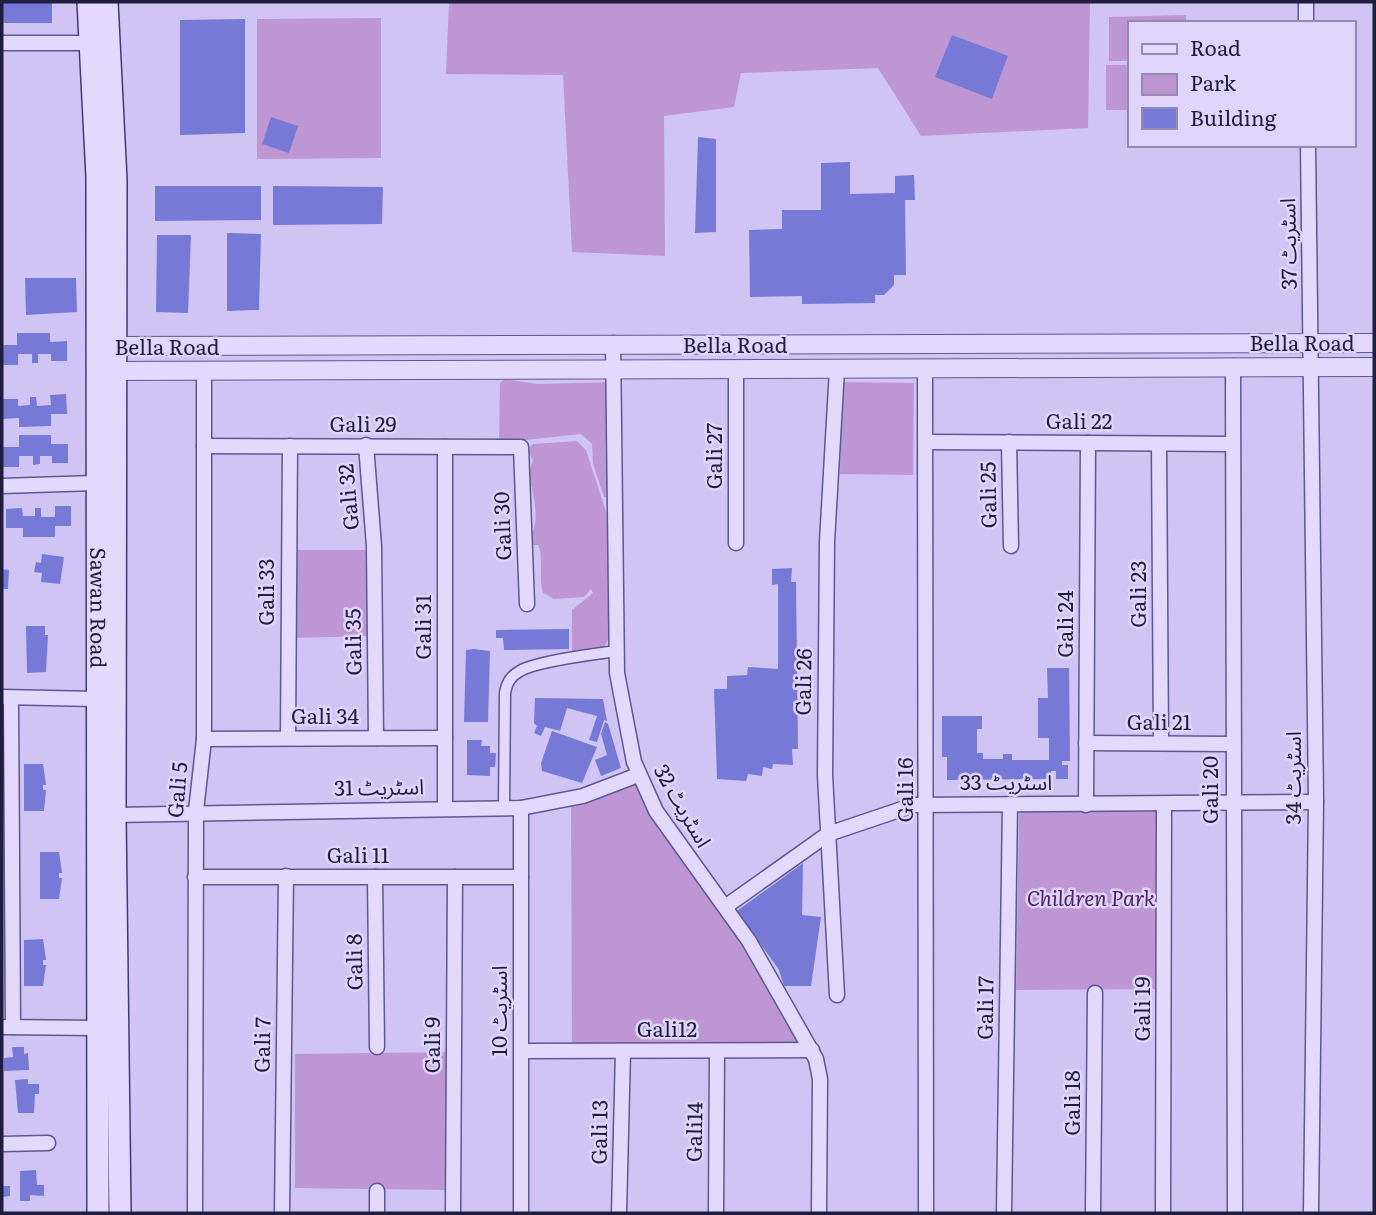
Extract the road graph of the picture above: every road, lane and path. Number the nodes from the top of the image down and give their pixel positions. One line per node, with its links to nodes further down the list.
1 (88, 2): 6 (main road, Sawan Road)
2 (107, 2): 6 (main road, Sawan Road)
3 (1306, 2): 4 (street)
4 (1307, 21)
5 (2, 43): 6 (street)
6 (100, 43): 14 (main road, Sawan Road)
7 (1308, 147): 9 (street, اسٹریٹ 37)
8 (614, 343): 11 (street, Bella Road); 12 (street, Bella Road); 20 (street, اسٹریٹ 32)
9 (1311, 343): 10 (street, Bella Road); 13 (street, Bella Road); 16 (street, اسٹریٹ 34)
10 (1374, 343)
11 (334, 345): 14 (street, Bella Road); 24 (street)
12 (815, 345): 13 (street, Bella Road); 22 (street)
13 (990, 345): 17 (street)
14 (106, 346): 25 (main road, Sawan Road)
15 (1233, 366): 16 (street, Bella Road); 17 (street, Bella Road); 31 (street, Gali 20)
16 (1313, 366): 18 (street, Bella Road); 54 (street, اسٹریٹ 34)
17 (990, 367): 19 (street, Bella Road)
18 (1374, 367)
19 (926, 368): 23 (street, Bella Road); 27 (street, Gali 16)
20 (613, 369): 21 (street, Bella Road); 24 (street, Bella Road); 43 (street, اسٹریٹ 32)
21 (736, 369): 22 (street, Bella Road); 39 (street, Gali 27)
22 (814, 369): 23 (street, Bella Road)
23 (838, 369): 65 (street, Gali 26)
24 (334, 370): 26 (street, Bella Road)
25 (105, 371): 26 (street, Bella Road); 37 (main road, Sawan Road); 64 (main road, Sawan Road)
26 (204, 371): 33 (street, Gali 5)
27 (926, 442): 28 (street, Gali 22); 55 (street, Gali 16)
28 (1009, 442): 29 (street, Gali 22); 41 (street, Gali 25)
29 (1087, 443): 30 (street, Gali 22); 50 (street, Gali 24)
30 (1159, 444): 31 (street, Gali 22); 51 (street, Gali 23)
31 (1233, 444): 52 (street, Gali 20)
32 (366, 445): 34 (street, Gali 29); 35 (street, Gali 29); 40 (street, Gali 32)
33 (204, 446): 34 (street, Gali 29); 49 (street, Gali 5)
34 (290, 446): 46 (street, Gali 33)
35 (445, 447): 36 (street, Gali 29); 48 (street, Gali 31)
36 (521, 447): 42 (street, Gali 30)
37 (95, 484): 38 (street); 45 (main road, Sawan Road)
38 (2, 486)
39 (736, 543)
40 (374, 546): 47 (street, Gali 35)
41 (1011, 546)
42 (527, 604)
43 (617, 651): 53 (street, اسٹریٹ 32); 61 (street)
44 (6, 698): 45 (street); 74 (street)
45 (95, 699): 75 (main road, Sawan Road)
46 (288, 737): 47 (street, Gali 34); 49 (street, Gali 34)
47 (376, 738): 48 (street, Gali 34)
48 (446, 738): 60 (street, Gali 31)
49 (204, 739): 63 (street, Gali 5)
50 (1086, 743): 51 (street, Gali 21); 57 (street, Gali 24)
51 (1161, 743): 52 (street, Gali 21)
52 (1232, 744): 59 (street, Gali 20)
53 (638, 775): 62 (street, اسٹریٹ 31); 71 (street, اسٹریٹ 32)
54 (1316, 802): 59 (street, اسٹریٹ 33); 99 (street, اسٹریٹ 34)
55 (927, 804): 56 (street, اسٹریٹ 33); 65 (street, اسٹریٹ 33); 94 (street, Gali 16)
56 (1010, 804): 57 (street, اسٹریٹ 33); 95 (street, Gali 17)
57 (1086, 804): 58 (street, اسٹریٹ 33)
58 (1164, 805): 59 (street, اسٹریٹ 33); 97 (street, Gali 19)
59 (1232, 805): 98 (street, Gali 20)
60 (445, 808): 61 (street, اسٹریٹ 31); 63 (street, اسٹریٹ 31)
61 (504, 808): 62 (street, اسٹریٹ 31)
62 (521, 808): 70 (street, اسٹریٹ 10)
63 (195, 811): 64 (street, اسٹریٹ 31); 67 (street, Gali 5)
64 (115, 815): 85 (main road, Sawan Road)
65 (828, 834): 71 (street, اسٹریٹ 33); 73 (street, Gali 26)
66 (286, 876): 67 (street, Gali 11); 68 (street, Gali 11); 87 (street, Gali 7)
67 (195, 877): 86 (street, Gali 5)
68 (375, 877): 69 (street, Gali 11); 76 (street, Gali 8)
69 (454, 877): 70 (street, Gali 11); 89 (street, Gali 9)
70 (521, 877): 78 (street, اسٹریٹ 10)
71 (725, 907): 77 (street, اسٹریٹ 32)
72 (1095, 993): 96 (street, Gali 18)
73 (837, 996)
74 (7, 1027): 75 (street)
75 (97, 1028): 84 (main road, Sawan Road)
76 (377, 1047)
77 (812, 1050): 80 (street, Gali12); 93 (street, اسٹریٹ 32)
78 (522, 1051): 79 (street, Gali12); 90 (street, اسٹریٹ 10)
79 (622, 1051): 80 (street, Gali12); 91 (street, Gali 13)
80 (717, 1051): 92 (street, Gali14)
81 (48, 1143): 82 (street)
82 (2, 1144)
83 (377, 1191): 88 (street)
84 (98, 1213)
85 (120, 1213)
86 (195, 1213)
87 (282, 1213)
88 (377, 1213)
89 (453, 1213)
90 (521, 1213)
91 (620, 1213)
92 (716, 1213)
93 (819, 1213)
94 (926, 1213)
95 (1004, 1213)
96 (1093, 1213)
97 (1163, 1213)
98 (1235, 1213)
99 (1311, 1213)

